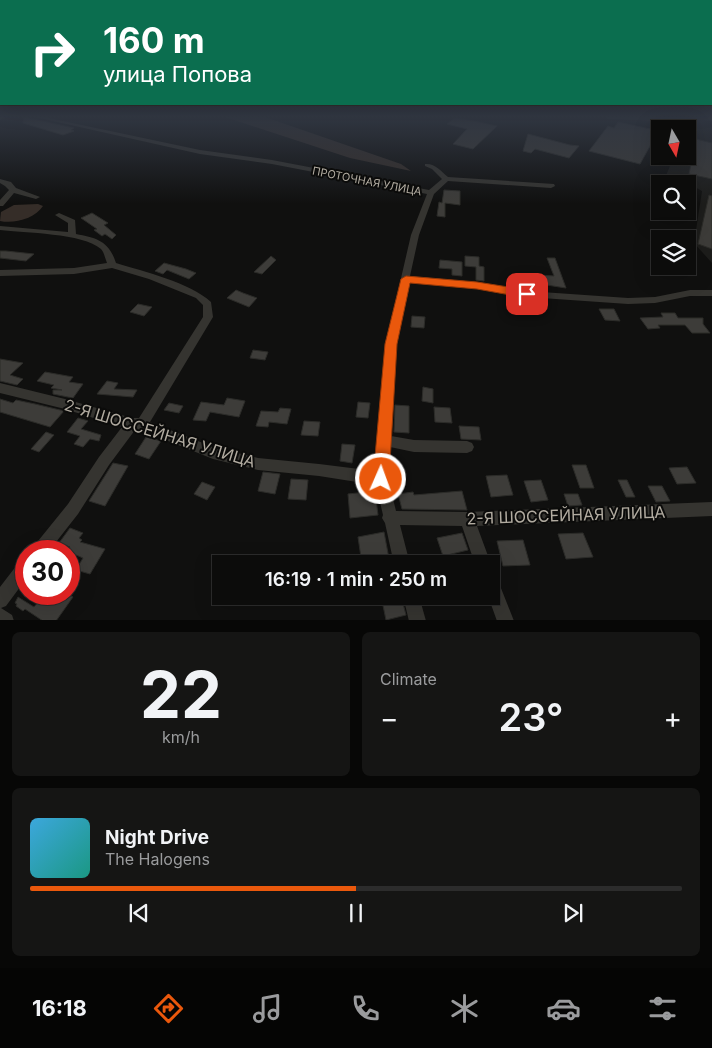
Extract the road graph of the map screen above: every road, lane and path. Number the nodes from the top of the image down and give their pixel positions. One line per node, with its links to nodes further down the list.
1 (172, 146): 7 (street, ПРОТОЧНАЯ УЛИЦА)
2 (427, 165): 3 (street)
3 (446, 179): 5 (street); 7 (street)
4 (0, 181): 6 (street)
5 (551, 186)
6 (13, 190): 8 (street); 9 (street)
7 (431, 193): 15 (street)
8 (36, 197)
9 (0, 204)
10 (59, 215): 12 (street)
11 (0, 228): 12 (street)
12 (72, 234): 13 (street)
13 (112, 265): 14 (street); 18 (street)
14 (0, 273)
15 (406, 279): 16 (street); 19 (street)
16 (712, 293)
17 (0, 388): 18 (street, 2-Я ШОССЕЙНАЯ УЛИЦА)
18 (137, 424): 21 (street, 2-Я ШОССЕЙНАЯ УЛИЦА); 25 (street)
19 (382, 440): 20 (street); 21 (street)
20 (467, 447)
21 (381, 479): 23 (street)
22 (712, 508): 24 (street, 2-Я ШОССЕЙНАЯ УЛИЦА)
23 (389, 518): 24 (street, 2-Я ШОССЕЙНАЯ УЛИЦА); 26 (street)
24 (466, 519): 27 (street)
25 (48, 540)
26 (399, 555)
27 (480, 555)
28 (15, 581): 29 (street)
29 (0, 600)
30 (414, 605): 34 (street)
31 (500, 605): 35 (street)
32 (0, 616): 33 (street)
33 (6, 620)
34 (418, 620)
35 (506, 620)

